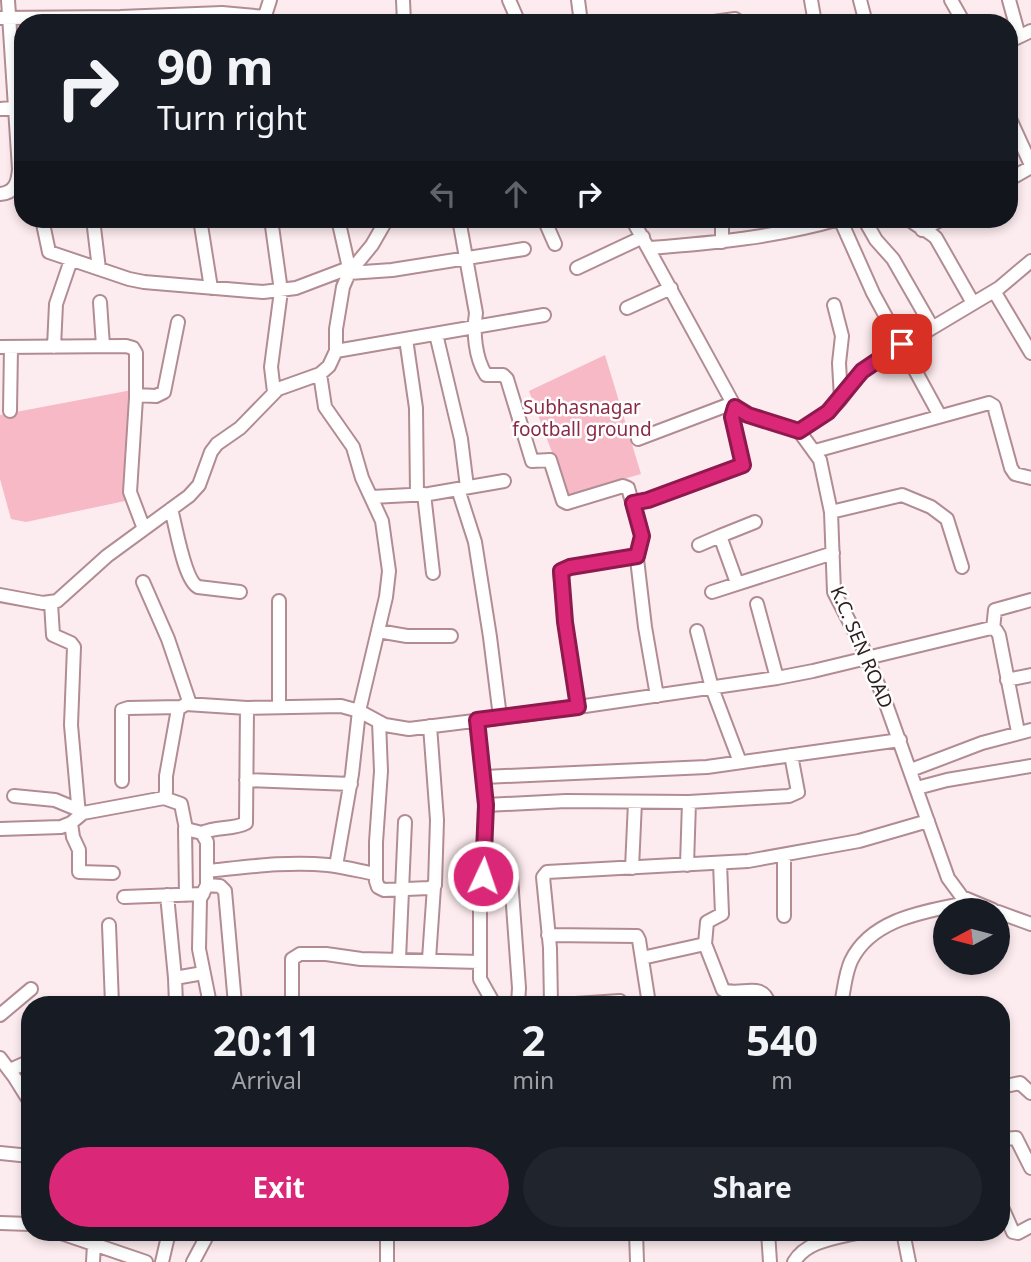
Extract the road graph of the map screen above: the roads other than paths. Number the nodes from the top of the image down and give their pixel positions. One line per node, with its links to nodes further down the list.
1 (8, 0): 4 (street)
2 (196, 14): 3 (street)
3 (228, 14)
4 (4, 18): 5 (street)
5 (14, 74)
6 (1018, 138): 7 (street)
7 (1031, 166)
8 (44, 228): 29 (street)
9 (94, 228): 32 (street)
10 (201, 228): 34 (street)
11 (272, 228): 36 (street)
12 (340, 228): 33 (street)
13 (382, 228): 33 (street)
14 (461, 228): 28 (street)
15 (548, 228): 26 (street)
16 (637, 228): 24 (street)
17 (722, 228): 25 (street)
18 (805, 228): 25 (street)
19 (843, 228): 48 (street)
20 (869, 228): 44 (street)
21 (920, 228): 23 (street)
22 (926, 228): 23 (street)
23 (922, 230): 39 (street)
24 (646, 242): 25 (street); 31 (street); 35 (street)
25 (722, 242)
26 (555, 244)
27 (524, 249): 28 (street)
28 (466, 258): 33 (street); 45 (street)
29 (71, 260): 32 (street); 51 (street)
30 (1030, 265): 37 (street)
31 (577, 268)
32 (99, 269): 34 (street)
33 (351, 269): 36 (street); 52 (street)
34 (211, 288): 36 (street)
35 (671, 288): 41 (street); 58 (street)
36 (281, 290): 55 (street)
37 (995, 291): 39 (street); 53 (street)
38 (100, 302): 49 (street)
39 (973, 303): 44 (street)
40 (834, 304): 57 (street)
41 (627, 309)
42 (544, 315): 45 (street)
43 (178, 322): 56 (street)
44 (932, 327): 48 (street)
45 (474, 328): 46 (street); 69 (street)
46 (436, 334): 47 (street); 66 (street)
47 (406, 339): 52 (street); 67 (street)
48 (902, 344): 57 (street); 60 (street)
49 (103, 346): 51 (street); 56 (street)
50 (5, 347): 51 (street); 59 (street)
51 (54, 347)
52 (336, 351): 54 (street)
53 (1031, 353)
54 (320, 374): 55 (street); 68 (street)
55 (274, 392): 70 (street)
56 (136, 395): 73 (street)
57 (841, 398): 61 (street)
58 (734, 405): 61 (street); 62 (street); 69 (street)
59 (10, 411)
60 (940, 416): 63 (street); 64 (street)
61 (799, 431): 63 (street, K.C. SEN ROAD)
62 (638, 439)
63 (815, 451): 71 (street, K.C. SEN ROAD)
64 (1031, 478)
65 (504, 481): 66 (street)
66 (463, 488): 67 (street); 104 (street)
67 (421, 494): 68 (street); 79 (street)
68 (372, 497): 90 (street)
69 (633, 503): 77 (street)
70 (171, 509): 73 (street); 82 (street)
71 (831, 512): 76 (street, K.C. SEN ROAD); 78 (street)
72 (755, 522): 74 (street)
73 (144, 529): 87 (street)
74 (720, 536): 75 (street); 81 (street)
75 (699, 545)
76 (833, 553): 81 (street); 93 (street, K.C. SEN ROAD)
77 (637, 556): 98 (street); 101 (street)
78 (962, 567)
79 (433, 573)
80 (143, 582): 99 (street)
81 (737, 583): 83 (street)
82 (240, 592)
83 (712, 592)
84 (0, 595): 87 (street)
85 (1031, 600): 89 (street)
86 (279, 601): 100 (street)
87 (51, 603): 124 (street)
88 (757, 604): 95 (street)
89 (993, 629): 93 (street); 96 (street)
90 (378, 631): 92 (street); 103 (street)
91 (697, 631): 97 (street)
92 (451, 636)
93 (867, 658): 95 (street); 109 (street, K.C. SEN ROAD)
94 (1031, 675): 96 (street)
95 (777, 678): 97 (street)
96 (1007, 680): 108 (street)
97 (712, 688): 98 (street); 111 (street)
98 (657, 696): 101 (street)
99 (185, 705): 102 (street); 116 (street); 120 (street)
100 (279, 706): 102 (street); 103 (street)
101 (578, 707): 104 (street)
102 (247, 708): 115 (street)
103 (359, 712): 106 (street); 117 (street)
104 (500, 718): 105 (street)
105 (477, 720): 107 (street); 114 (street)
106 (379, 722): 107 (street); 137 (street)
107 (430, 726): 139 (street)
108 (1024, 731): 113 (street)
109 (900, 740): 110 (street); 113 (street, K.C. SEN ROAD)
110 (791, 755): 111 (street); 122 (street)
111 (740, 761): 114 (street)
112 (1031, 766): 118 (street)
113 (911, 770): 118 (street, K.C. SEN ROAD)
114 (484, 777): 123 (street)
115 (246, 780): 117 (street); 129 (street)
116 (122, 781)
117 (351, 784): 133 (street)
118 (917, 788): 125 (street, K.C. SEN ROAD)
119 (14, 796): 124 (street)
120 (164, 798): 124 (street); 127 (street)
121 (635, 802): 122 (street); 123 (street); 134 (street)
122 (689, 803): 132 (street)
123 (486, 805): 138 (street)
124 (76, 816): 128 (street); 136 (street)
125 (928, 821): 130 (street); 145 (street, K.C. SEN ROAD)
126 (405, 822): 141 (street)
127 (186, 828): 129 (street); 143 (street)
128 (0, 829)
129 (202, 833): 135 (street)
130 (784, 855): 131 (street); 147 (street)
131 (720, 863): 132 (street); 152 (street)
132 (687, 865): 134 (street)
133 (336, 866): 135 (street); 137 (street)
134 (632, 868): 151 (street)
135 (207, 871): 140 (street)
136 (113, 873)
137 (376, 874): 141 (street)
138 (483, 876): 156 (street); 167 (street)
139 (434, 887): 141 (street); 155 (street)
140 (205, 889): 143 (street); 157 (street); 164 (street)
141 (401, 890): 154 (street)
142 (167, 895): 143 (street); 144 (street); 158 (street)
143 (186, 895)
144 (124, 897)
145 (966, 898)
146 (933, 911): 171 (street)
147 (784, 916)
148 (1010, 916): 149 (street, K.C. SEN ROAD)
149 (1031, 924)
150 (109, 925): 161 (street)
151 (548, 935): 153 (street); 168 (street)
152 (705, 944): 153 (street); 170 (street)
153 (642, 958): 169 (street)
154 (399, 959): 155 (street); 165 (street)
155 (429, 959): 156 (street)
156 (480, 962): 166 (street)
157 (203, 973): 158 (street); 163 (street)
158 (175, 978): 162 (street)
159 (32, 989): 160 (street)
160 (23, 996)
161 (112, 996)
162 (176, 996)
163 (208, 996)
164 (234, 996)
165 (292, 996)
166 (489, 996)
167 (518, 996)
168 (551, 996)
169 (648, 996)
170 (766, 996)
171 (843, 996)
172 (21, 998): 173 (street)
173 (0, 1014)
174 (0, 1058): 176 (street)
175 (21, 1065): 176 (street)
176 (10, 1070): 178 (street)
177 (1010, 1085): 179 (street)
178 (21, 1088)
179 (1031, 1093)
180 (1010, 1138): 183 (street)
181 (0, 1153): 182 (street)
182 (21, 1155)
183 (1031, 1168)
184 (0, 1223): 185 (street)
185 (21, 1224)
186 (1010, 1225): 187 (street)
187 (1031, 1226)
188 (85, 1241): 196 (street)
189 (167, 1241): 199 (street)
190 (204, 1241): 200 (street)
191 (387, 1241): 201 (street)
192 (636, 1241): 202 (street)
193 (769, 1241): 203 (street)
194 (829, 1241): 204 (street)
195 (905, 1241): 205 (street)
196 (94, 1244): 197 (street); 198 (street)
197 (93, 1262)
198 (146, 1262)
199 (162, 1262)
200 (192, 1262)
201 (387, 1262)
202 (637, 1262)
203 (770, 1262)
204 (794, 1262)
205 (908, 1262)

